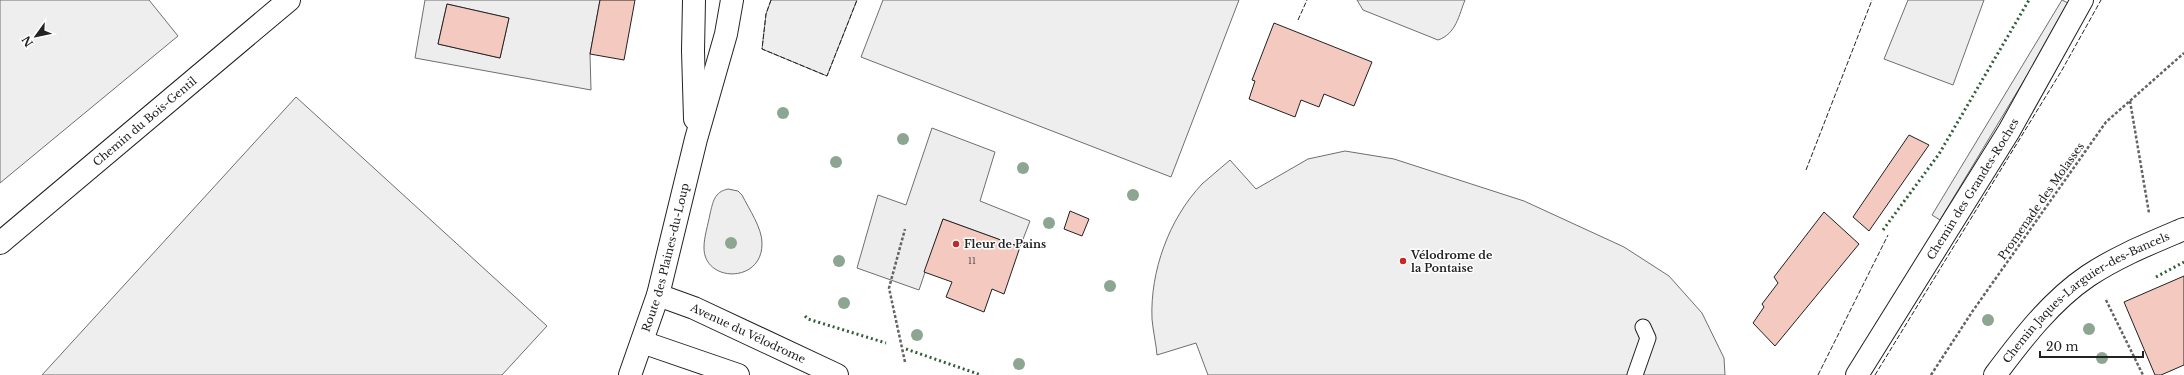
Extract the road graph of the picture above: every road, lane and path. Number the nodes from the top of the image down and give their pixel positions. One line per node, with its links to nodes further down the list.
1 (289, 0): 11 (street, Chemin du Bois-Gentil)
2 (694, 0): 7 (street, Route des Plaines-du-Loup)
3 (732, 0): 7 (street, Route des Plaines-du-Loup)
4 (2082, 0): 21 (street, Chemin des Grandes-Roches)
5 (2184, 53): 6 (path, Promenade des Molasses)
6 (2130, 101): 10 (path); 22 (path, Promenade des Molasses)
7 (696, 139): 13 (street, Route des Plaines-du-Loup)
8 (905, 229): 16 (path)
9 (2184, 229): 10 (street, Chemin Jaques-Larguier-des-Bancels)
10 (2154, 242): 23 (street, Chemin Jaques-Larguier-des-Bancels)
11 (0, 243)
12 (2102, 294): 24 (path)
13 (658, 295): 15 (street, Route des Plaines-du-Loup); 19 (street, Avenue du Vélodrome)
14 (1643, 327): 20 (lane)
15 (642, 342): 17 (street, Route des Plaines-du-Loup); 18 (street)
16 (905, 362)
17 (630, 375)
18 (738, 375)
19 (838, 375)
20 (1635, 375)
21 (1857, 375)
22 (1931, 375)
23 (1995, 375)
24 (2143, 375)

